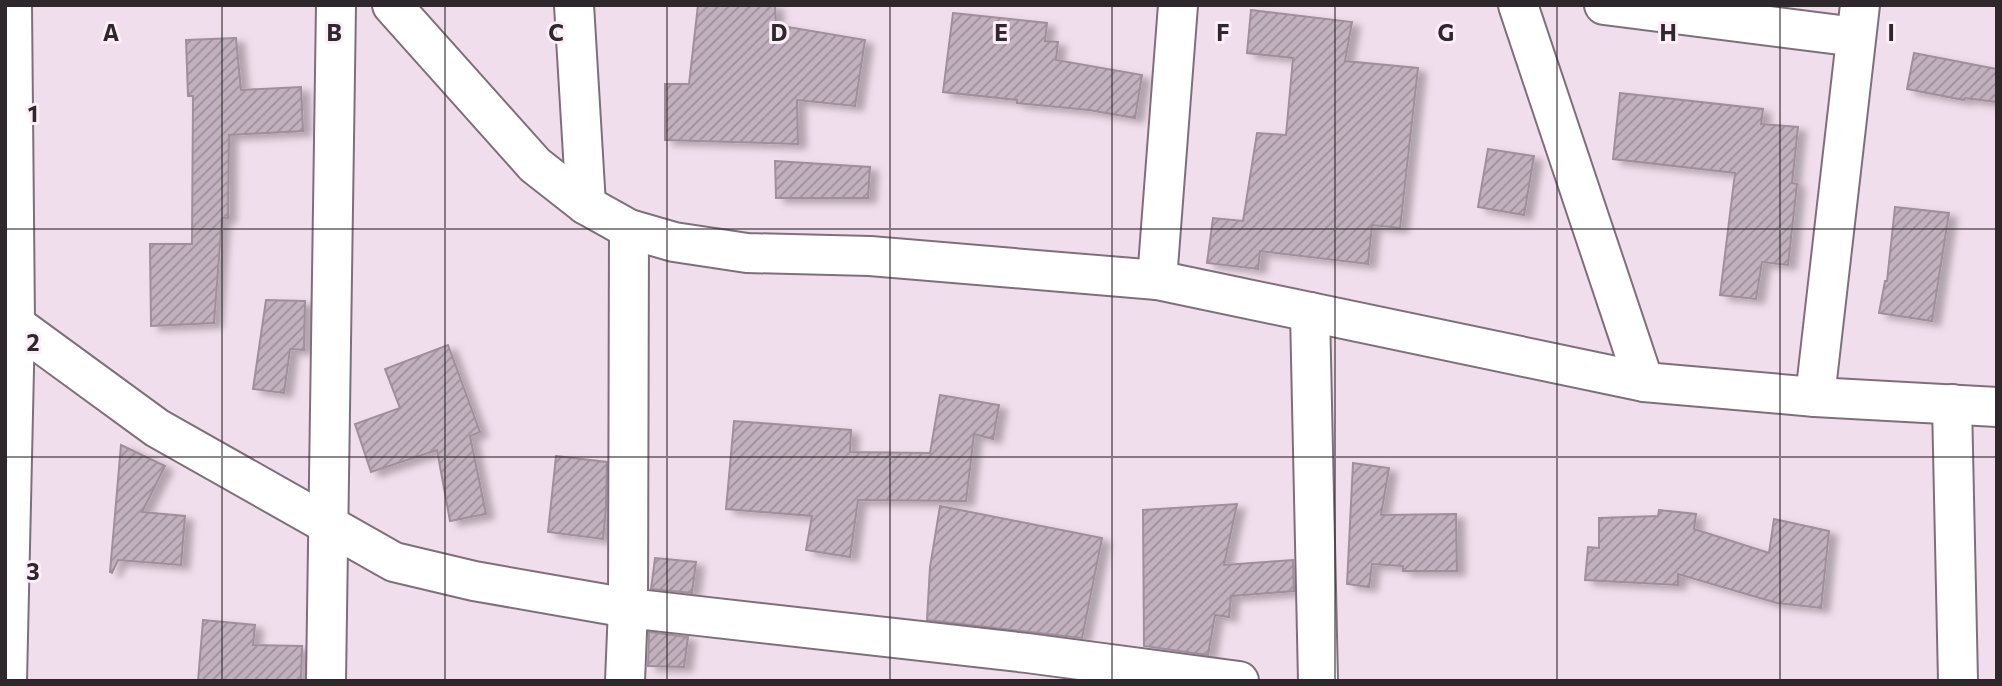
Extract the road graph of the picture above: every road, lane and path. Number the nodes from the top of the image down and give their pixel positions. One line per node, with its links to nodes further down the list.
1 (12, 5): 13 (street)
2 (336, 5): 18 (street)
3 (392, 5): 9 (street)
4 (574, 5): 9 (street)
5 (1178, 5): 11 (street)
6 (1518, 5): 14 (street)
7 (1604, 5): 8 (street)
8 (1858, 21): 15 (street)
9 (586, 205): 10 (street)
10 (629, 229): 11 (street); 19 (street)
11 (1157, 280): 12 (street)
12 (1310, 312): 14 (street); 25 (street)
13 (10, 321): 18 (street); 21 (street)
14 (1644, 382): 15 (street)
15 (1815, 397): 16 (street)
16 (1952, 404): 17 (street); 26 (street)
17 (1997, 407)
18 (329, 527): 19 (street); 22 (street)
19 (628, 608): 20 (street); 23 (street)
20 (1026, 667): 24 (street)
21 (7, 681)
22 (326, 681)
23 (625, 681)
24 (1239, 681)
25 (1318, 681)
26 (1958, 681)

